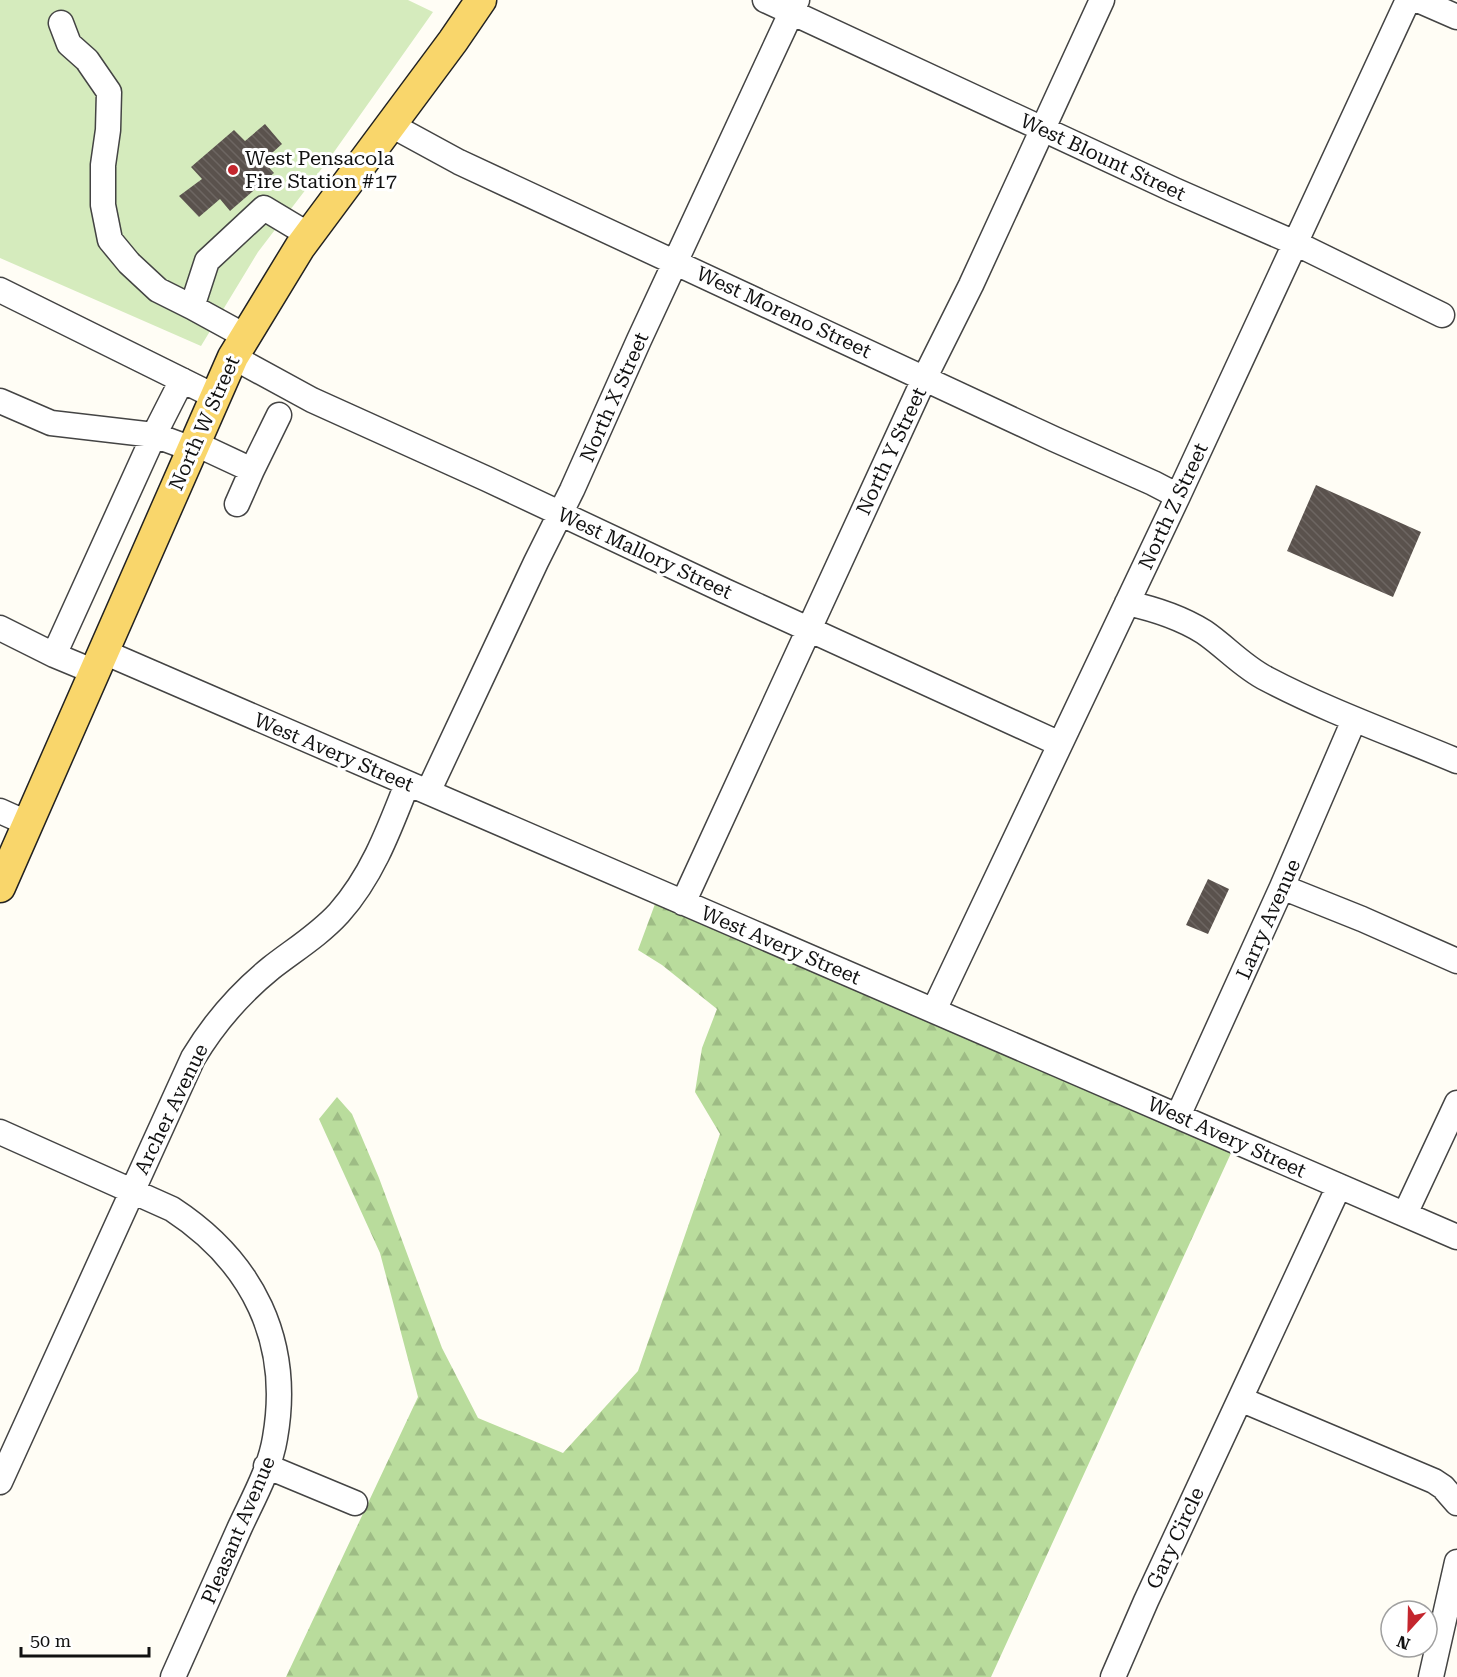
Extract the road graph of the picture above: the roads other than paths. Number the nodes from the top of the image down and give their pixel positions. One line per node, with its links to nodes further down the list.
1 (481, 0): 9 (main road, North W Street)
2 (765, 0): 6 (street, West Blount Street)
3 (1102, 0): 10 (street, North Y Street)
4 (1408, 0): 12 (street, North Z Street)
5 (1418, 0): 7 (street)
6 (794, 6): 10 (street, West Blount Street); 13 (street, North X Street)
7 (1457, 17)
8 (61, 23): 15 (street, West Mallory Street)
9 (391, 125): 11 (main road, North W Street); 13 (street, West Moreno Street)
10 (1043, 129): 12 (street, West Blount Street); 18 (street, North Y Street)
11 (309, 235): 15 (street); 17 (main road, North W Street)
12 (1295, 243): 16 (street, West Blount Street); 26 (street, North Z Street)
13 (675, 262): 18 (street, West Moreno Street); 28 (street, North X Street)
14 (0, 290): 19 (street)
15 (192, 307): 17 (street, West Mallory Street)
16 (1442, 315)
17 (239, 346): 20 (main road, North W Street); 28 (street, West Mallory Street)
18 (925, 377): 26 (street, West Moreno Street); 31 (street, North Y Street)
19 (182, 380): 20 (street); 23 (street)
20 (214, 396): 24 (main road, North W Street)
21 (0, 401): 23 (street)
22 (279, 415): 25 (street)
23 (154, 435): 24 (street); 32 (street)
24 (193, 446): 25 (street); 33 (main road, North W Street)
25 (252, 470): 27 (street)
26 (1178, 496): 29 (street, North Z Street)
27 (237, 504)
28 (560, 513): 31 (street, West Mallory Street); 37 (street, North X Street)
29 (1127, 603): 34 (street); 35 (street, North Z Street)
30 (0, 628): 32 (street, West Avery Street)
31 (809, 630): 35 (street, West Mallory Street); 42 (street, North Y Street)
32 (54, 655): 33 (street, West Avery Street)
33 (100, 662): 37 (street, West Avery Street); 39 (main road, North W Street)
34 (1354, 720): 36 (street); 41 (street, Larry Avenue)
35 (1060, 744): 44 (street, North Z Street)
36 (1457, 761)
37 (418, 788): 42 (street, West Avery Street); 49 (street, Archer Avenue)
38 (0, 811): 39 (street)
39 (29, 824): 40 (main road, North W Street)
40 (0, 887)
41 (1282, 887): 43 (street); 46 (street, Larry Avenue)
42 (683, 903): 44 (street, West Avery Street)
43 (1457, 961)
44 (934, 1010): 46 (street, West Avery Street)
45 (1457, 1103): 50 (street)
46 (1178, 1116): 48 (street, West Avery Street)
47 (0, 1132): 49 (street, Pleasant Avenue)
48 (1339, 1186): 50 (street, West Avery Street); 52 (street, Gary Circle)
49 (131, 1190): 53 (street, Pleasant Avenue); 54 (street, Archer Avenue)
50 (1405, 1215): 51 (street, West Avery Street)
51 (1457, 1237)
52 (1240, 1399): 56 (street); 59 (street, Gary Circle)
53 (266, 1466): 55 (street); 58 (street, Pleasant Avenue)
54 (0, 1482)
55 (355, 1503)
56 (1457, 1503)
57 (1457, 1562): 60 (street)
58 (173, 1677)
59 (1113, 1677)
60 (1431, 1677)

